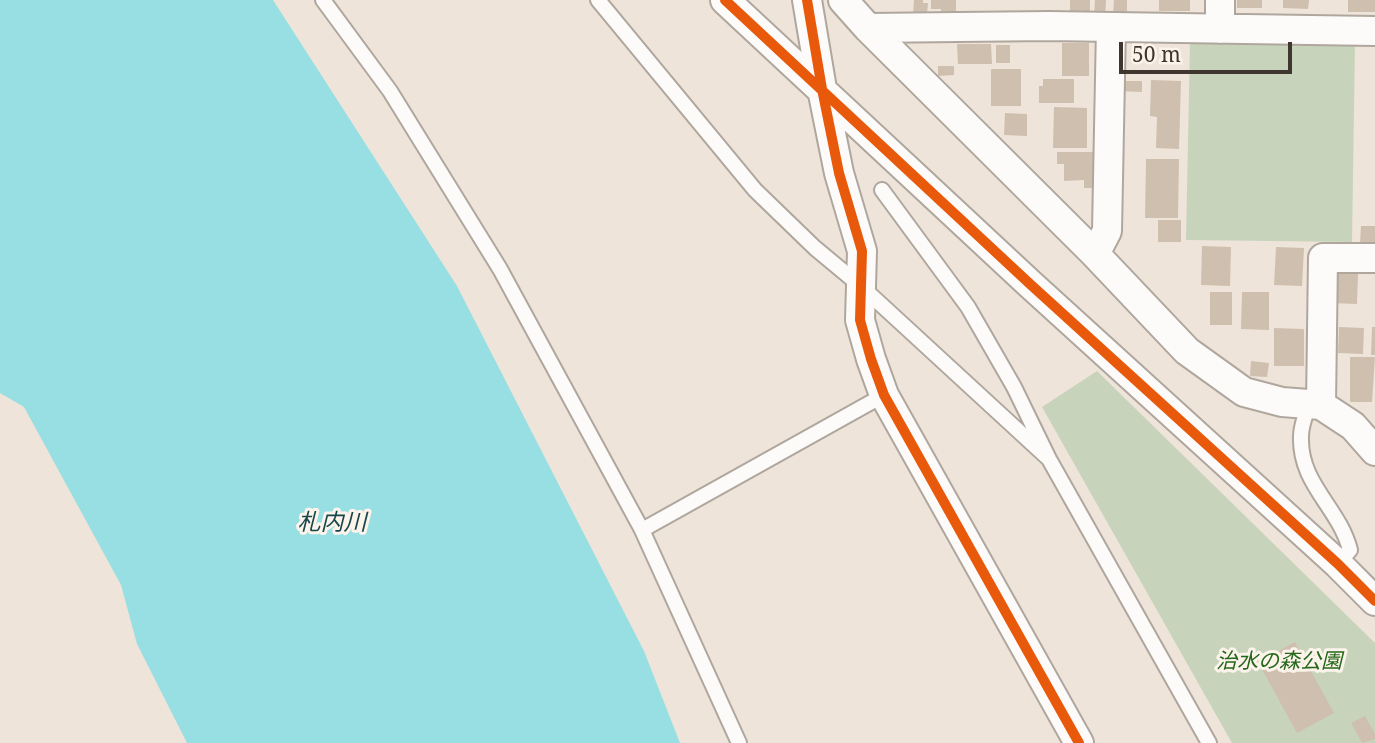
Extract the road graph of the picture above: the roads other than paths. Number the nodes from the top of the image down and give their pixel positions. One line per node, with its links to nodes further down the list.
1 (323, 0): 21 (lane)
2 (597, 0): 16 (lane)
3 (725, 0): 12 (street)
4 (807, 0): 12 (street)
5 (843, 0): 9 (street)
6 (1220, 0): 10 (street)
7 (1049, 13): 8 (street); 9 (street)
8 (1111, 27): 10 (street); 14 (street)
9 (868, 29): 14 (street)
10 (1220, 29): 11 (street)
11 (1375, 31)
12 (821, 89): 16 (street); 22 (street)
13 (882, 190): 20 (lane)
14 (1095, 254): 18 (street)
15 (1375, 258): 18 (street)
16 (862, 287): 17 (street); 20 (lane)
17 (884, 395): 21 (lane); 25 (street)
18 (1315, 404): 19 (street); 22 (lane)
19 (1375, 451)
20 (1049, 459): 26 (lane)
21 (642, 530): 24 (lane)
22 (1338, 564): 23 (street)
23 (1375, 601)
24 (739, 743)
25 (1079, 743)
26 (1209, 743)

